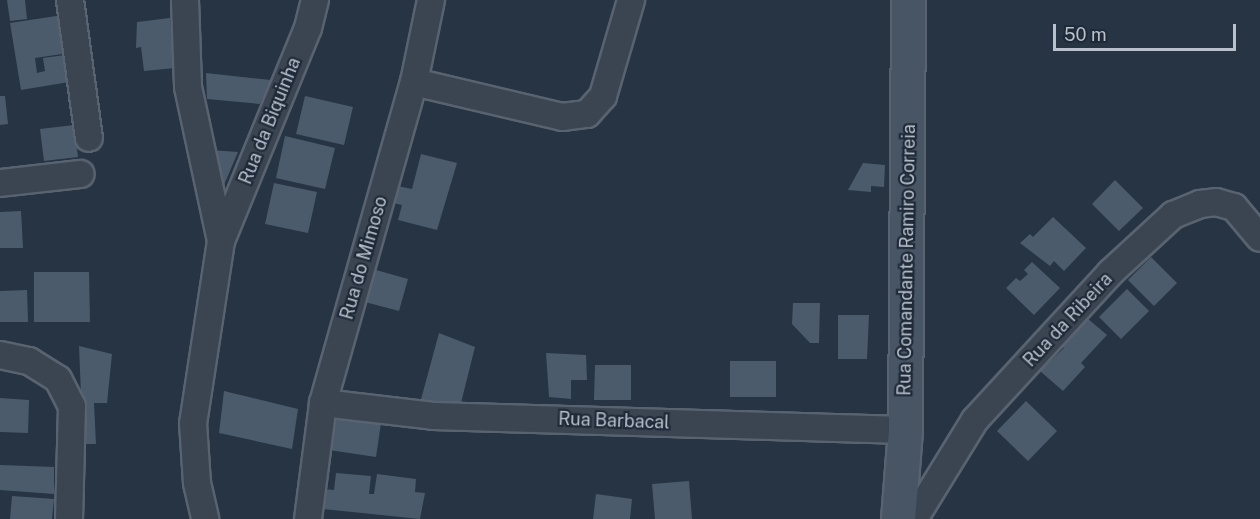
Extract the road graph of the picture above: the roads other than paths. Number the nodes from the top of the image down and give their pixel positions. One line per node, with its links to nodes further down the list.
1 (70, 0): 8 (street)
2 (184, 0): 12 (street)
3 (315, 0): 12 (street, Rua da Biquinha)
4 (431, 0): 7 (street, Rua do Mimoso)
5 (630, 0): 7 (street)
6 (908, 0): 15 (street, Rua Comandante Ramiro Correia)
7 (414, 82): 14 (street, Rua do Mimoso)
8 (89, 138)
9 (80, 174): 10 (street)
10 (0, 183)
11 (1260, 238): 20 (street, Rua da Ribeira)
12 (221, 241): 17 (street)
13 (0, 355): 16 (street)
14 (322, 403): 15 (street, Rua Barbacal); 18 (street, Rua do Mimoso)
15 (905, 430): 19 (street, Rua Comandante Ramiro Correia)
16 (69, 519)
17 (206, 519)
18 (308, 519)
19 (898, 519)
20 (914, 519)

